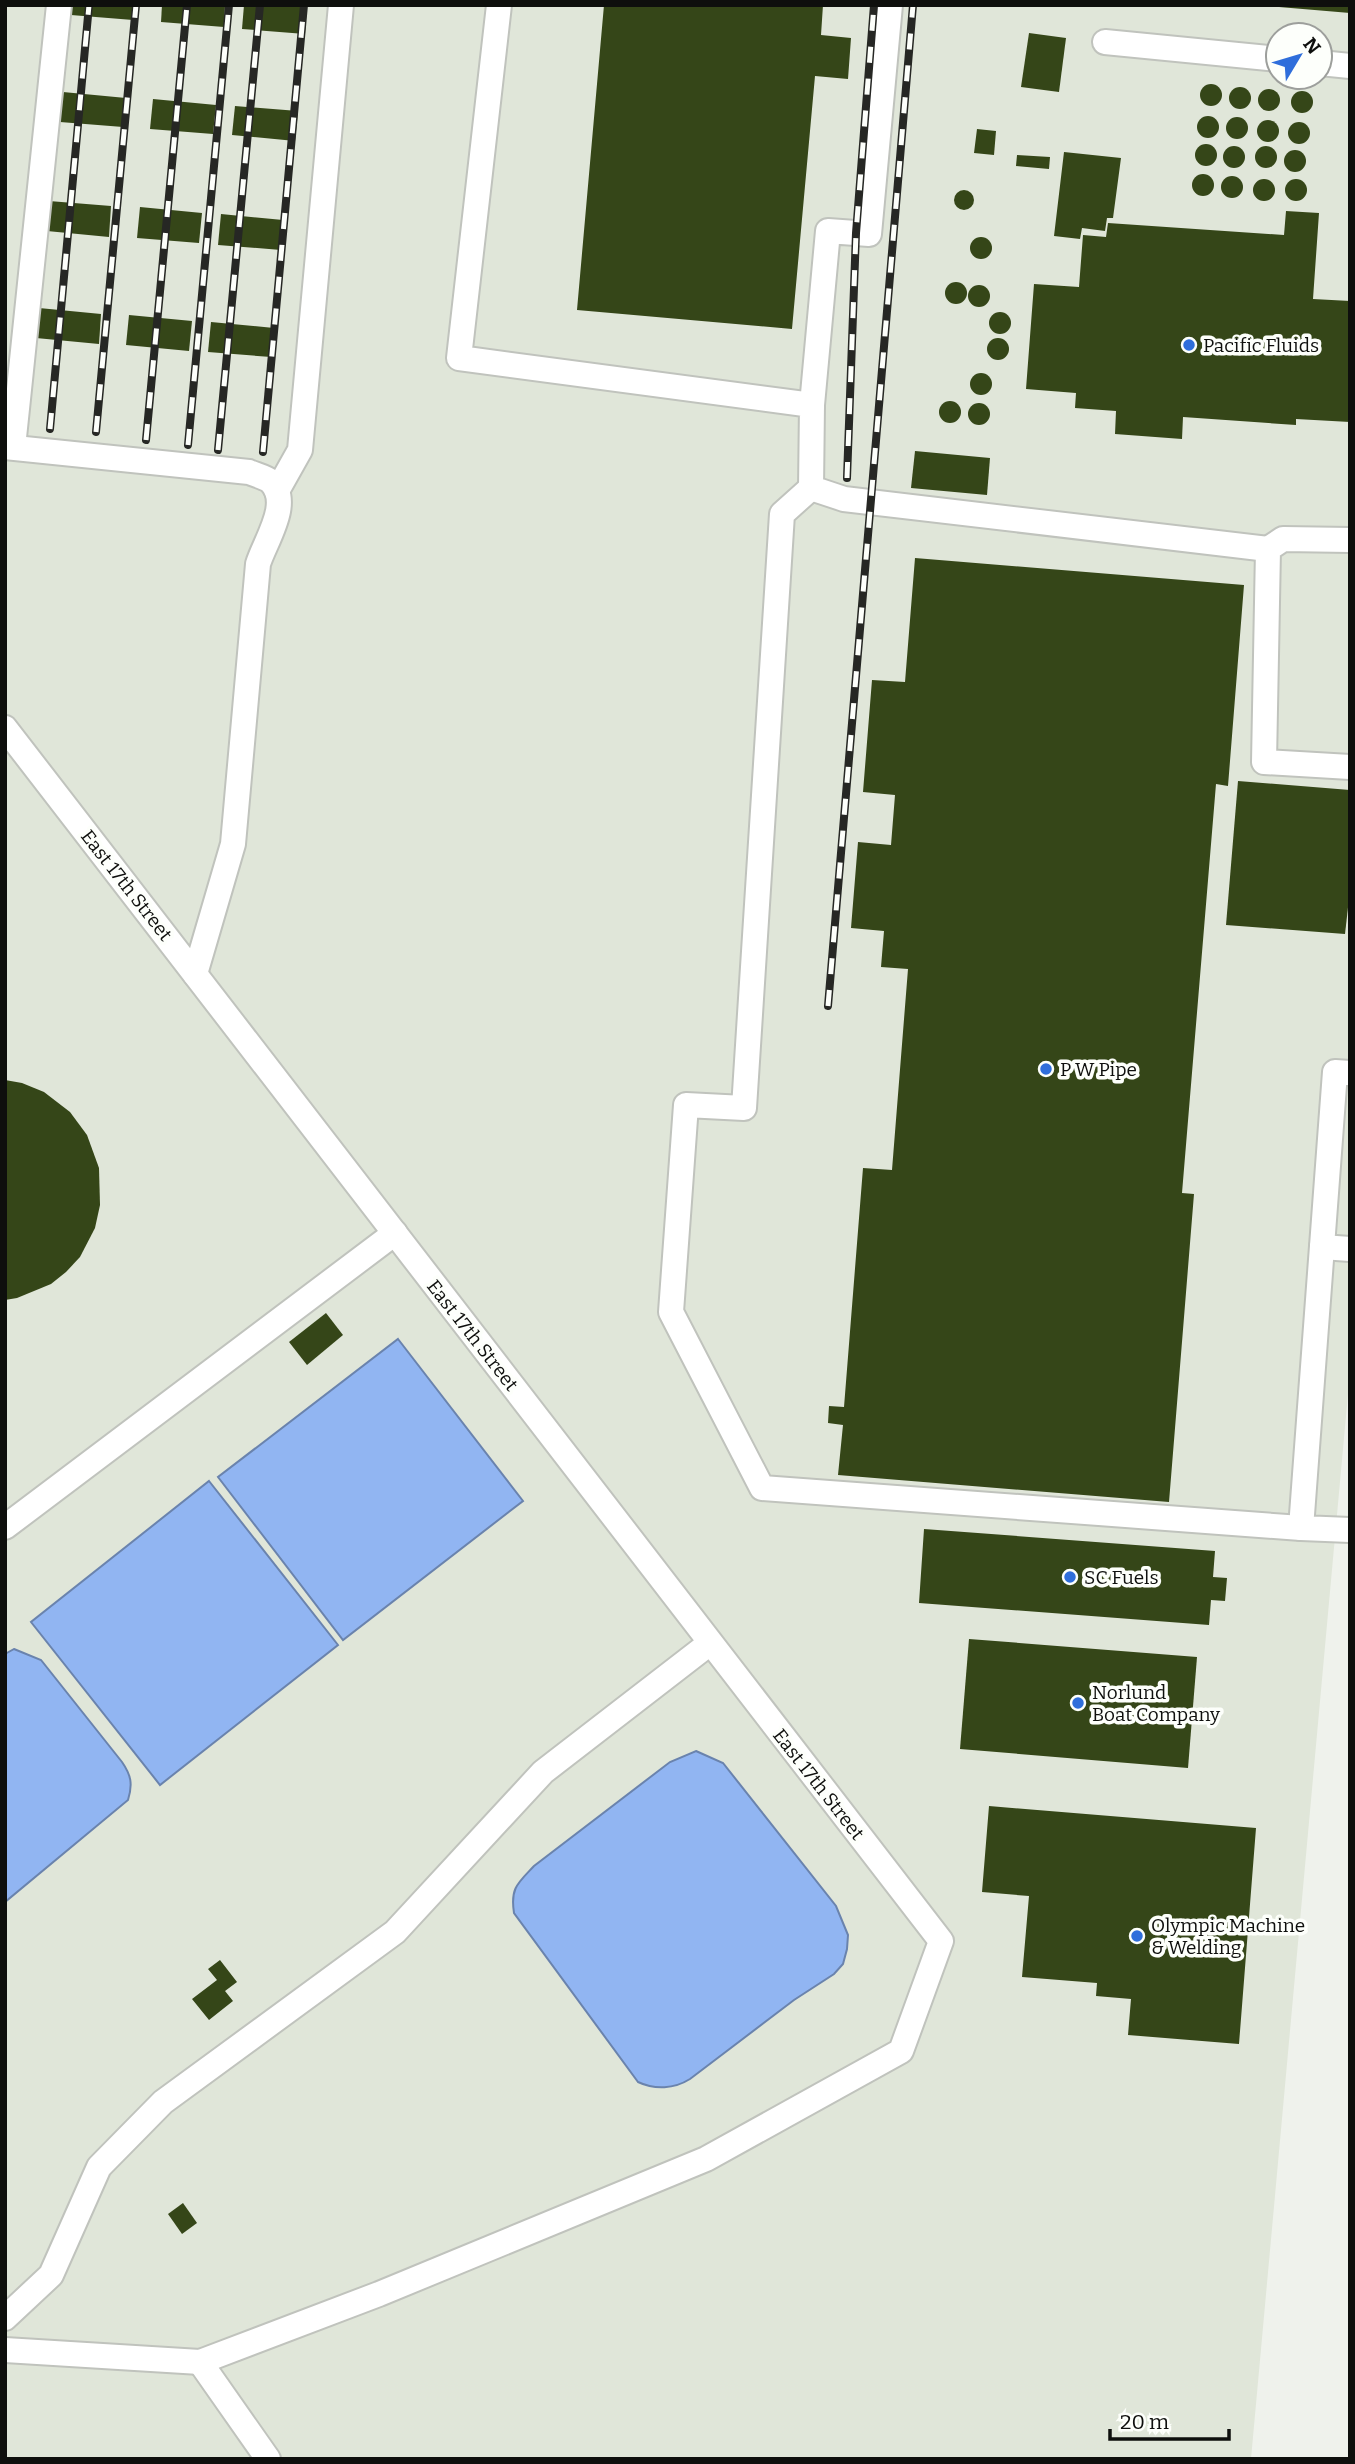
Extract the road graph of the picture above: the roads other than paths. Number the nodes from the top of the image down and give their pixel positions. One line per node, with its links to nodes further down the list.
1 (59, 5): 8 (lane)
2 (341, 5): 10 (lane)
3 (499, 5): 7 (lane)
4 (890, 5): 7 (lane)
5 (1105, 42): 6 (lane)
6 (1264, 58)
7 (812, 405): 9 (lane)
8 (9, 447): 10 (lane)
9 (811, 488): 12 (lane); 21 (lane)
10 (277, 491): 15 (lane)
11 (1350, 540): 12 (lane)
12 (1268, 549): 14 (lane)
13 (5, 728): 15 (lane, East 17th Street)
14 (1350, 767)
15 (195, 974): 17 (lane, East 17th Street)
16 (1350, 1073): 18 (lane)
17 (395, 1233): 20 (lane); 23 (lane, East 17th Street)
18 (1322, 1247): 19 (lane); 21 (lane)
19 (1350, 1249)
20 (5, 1527)
21 (1301, 1528): 22 (lane)
22 (1350, 1530)
23 (710, 1643): 24 (lane); 26 (lane, East 17th Street)
24 (5, 2318)
25 (5, 2350): 26 (lane)
26 (200, 2362): 27 (lane)
27 (268, 2459)

